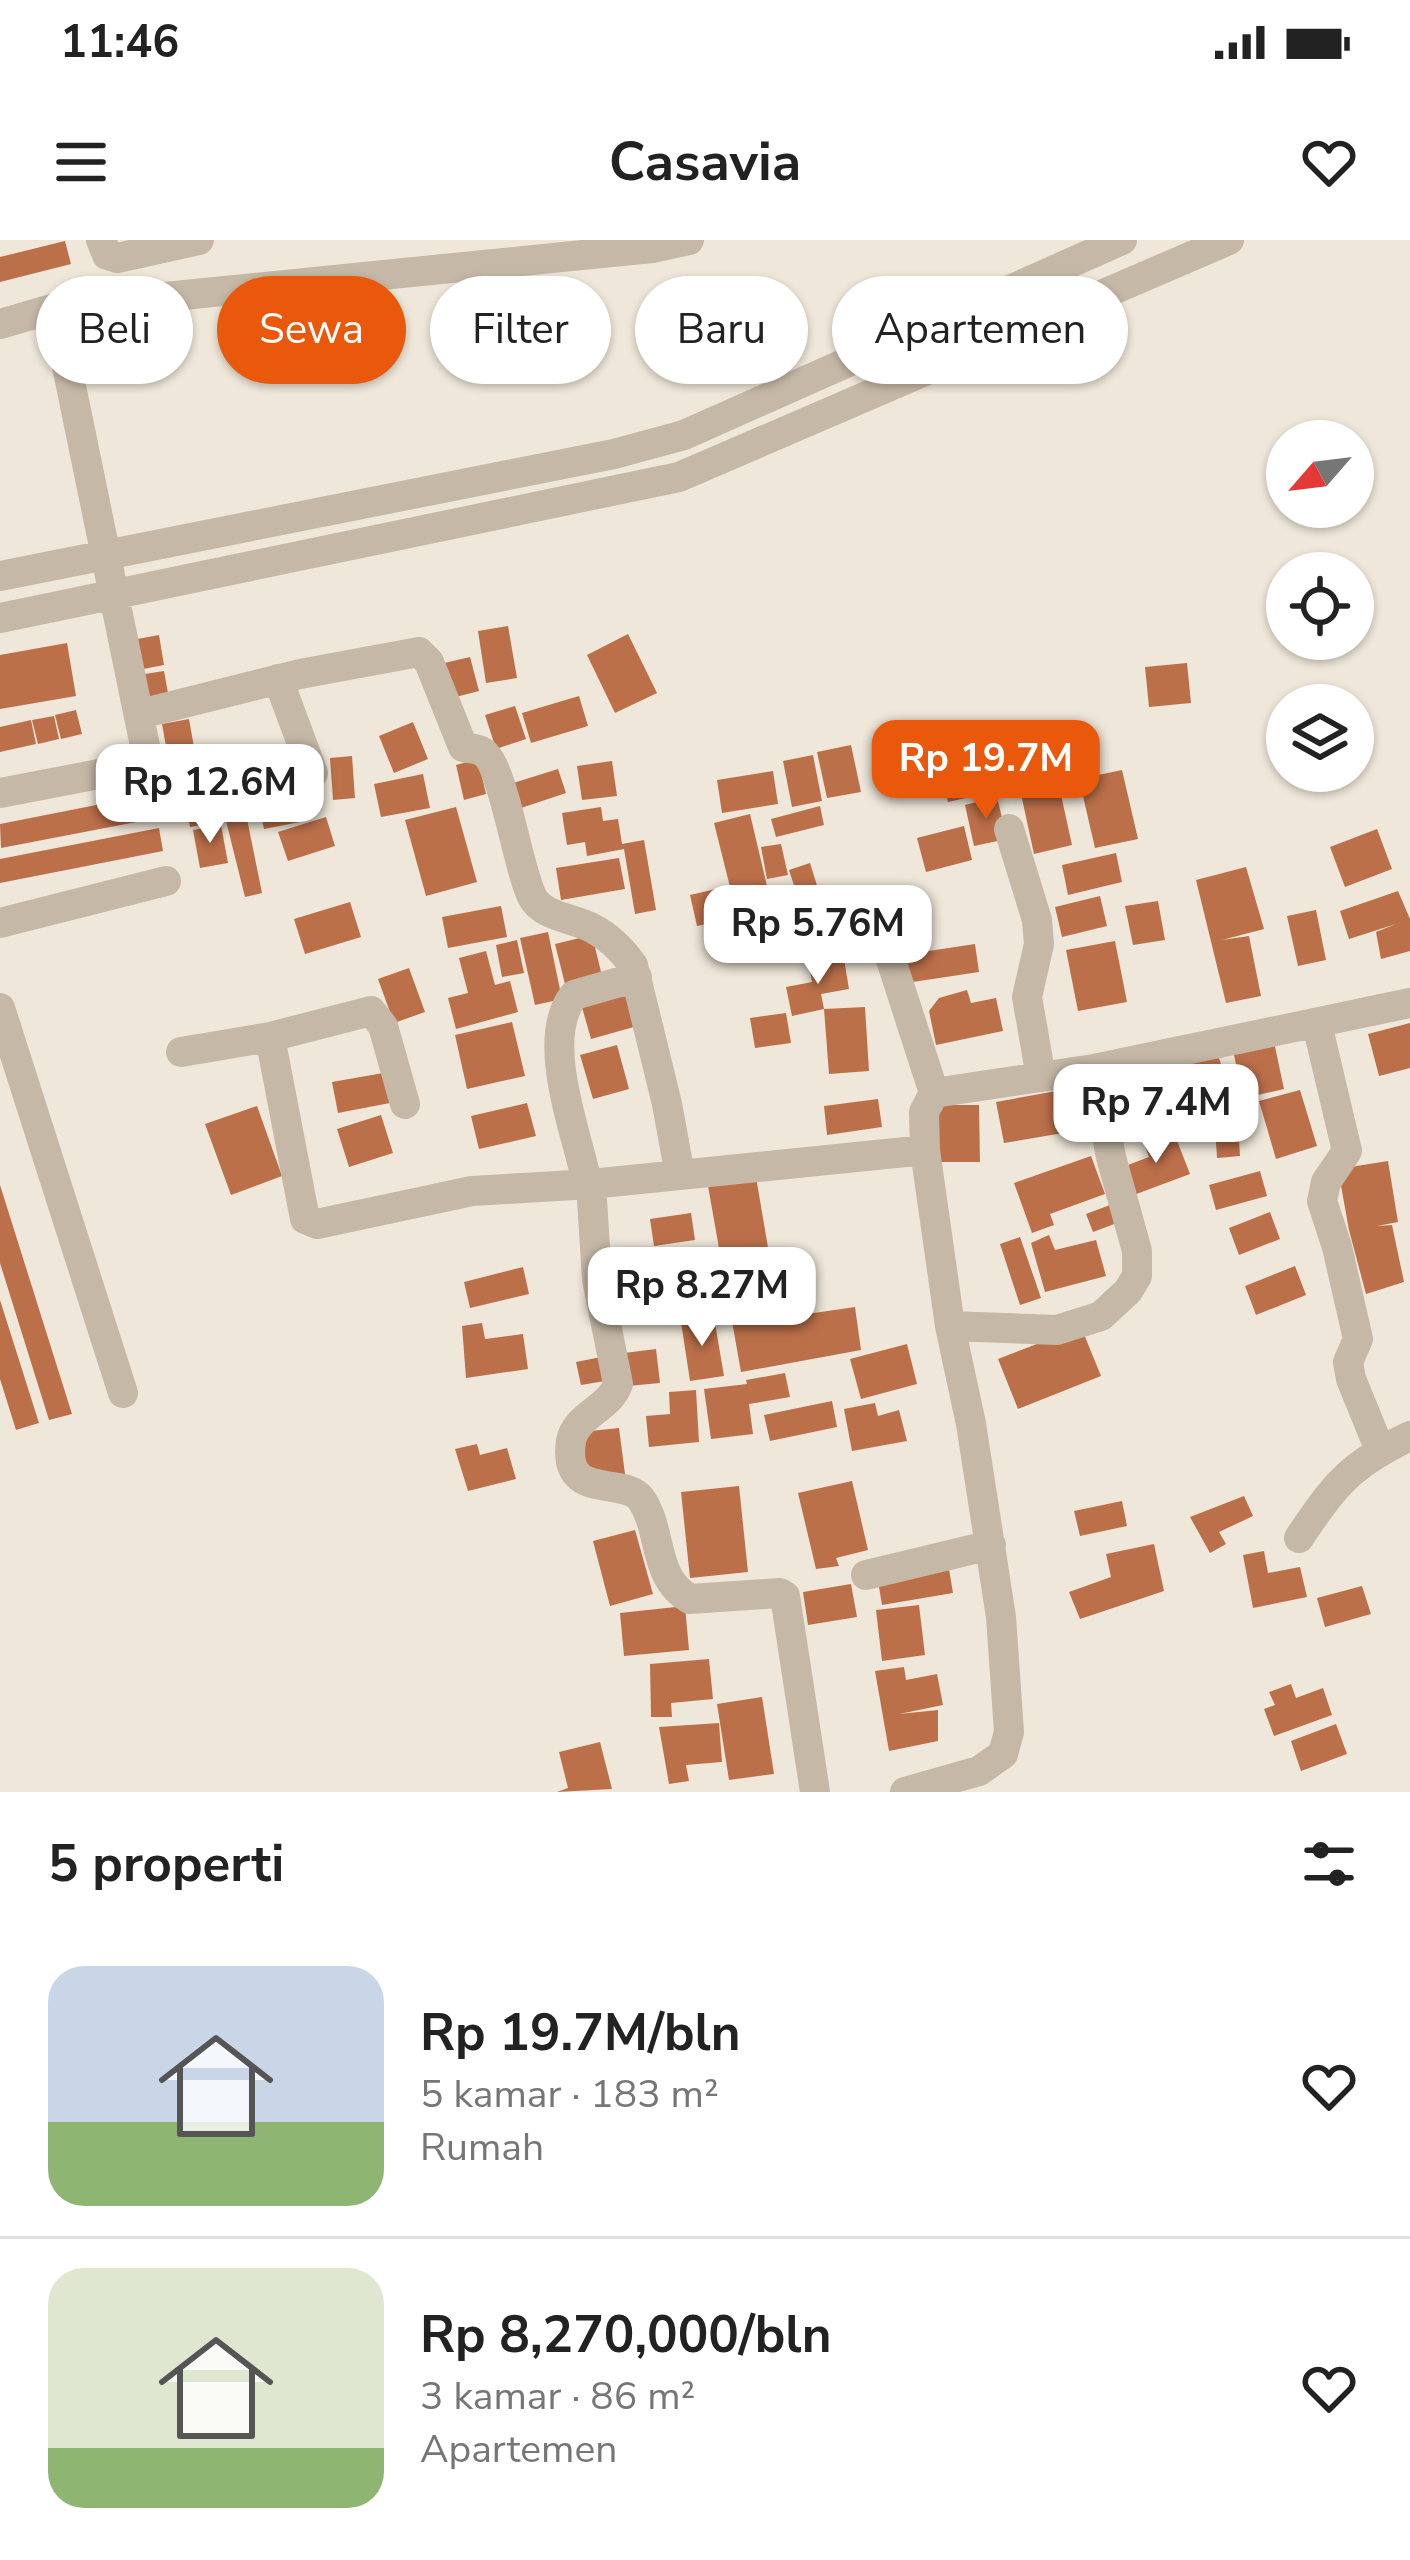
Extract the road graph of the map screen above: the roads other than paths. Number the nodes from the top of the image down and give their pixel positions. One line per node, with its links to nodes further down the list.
1 (101, 240): 2 (street)
2 (200, 240)
3 (688, 240): 6 (street)
4 (1122, 240): 10 (street)
5 (1229, 240): 11 (street)
6 (193, 294)
7 (36, 314): 8 (street)
8 (0, 324)
9 (71, 384): 12 (street)
10 (777, 392): 11 (street); 12 (street)
11 (798, 429): 14 (street)
12 (108, 554): 13 (street); 14 (street)
13 (0, 576)
14 (113, 595): 15 (street); 17 (street)
15 (0, 618)
16 (278, 679): 17 (street); 18 (street); 24 (street)
17 (140, 714): 19 (street)
18 (313, 773)
19 (0, 793)
20 (1010, 829): 31 (street)
21 (166, 881): 22 (street)
22 (0, 923)
23 (739, 934): 32 (street)
24 (637, 977): 35 (street); 36 (street)
25 (1410, 1003): 27 (street)
26 (0, 1011): 38 (street)
27 (1317, 1024): 30 (street); 40 (street)
28 (270, 1037): 29 (street); 33 (street); 36 (street)
29 (182, 1052)
30 (1094, 1069): 31 (street); 37 (street)
31 (1040, 1077): 32 (street)
32 (934, 1093): 34 (street)
33 (405, 1104)
34 (926, 1150): 35 (street); 37 (street)
35 (680, 1175): 36 (street)
36 (589, 1183): 44 (street)
37 (950, 1326): 42 (street)
38 (123, 1393)
39 (1410, 1436): 40 (street)
40 (1380, 1450): 41 (street)
41 (1299, 1538)
42 (991, 1545): 43 (street); 45 (street)
43 (866, 1575)
44 (815, 1792)
45 (905, 1792)

